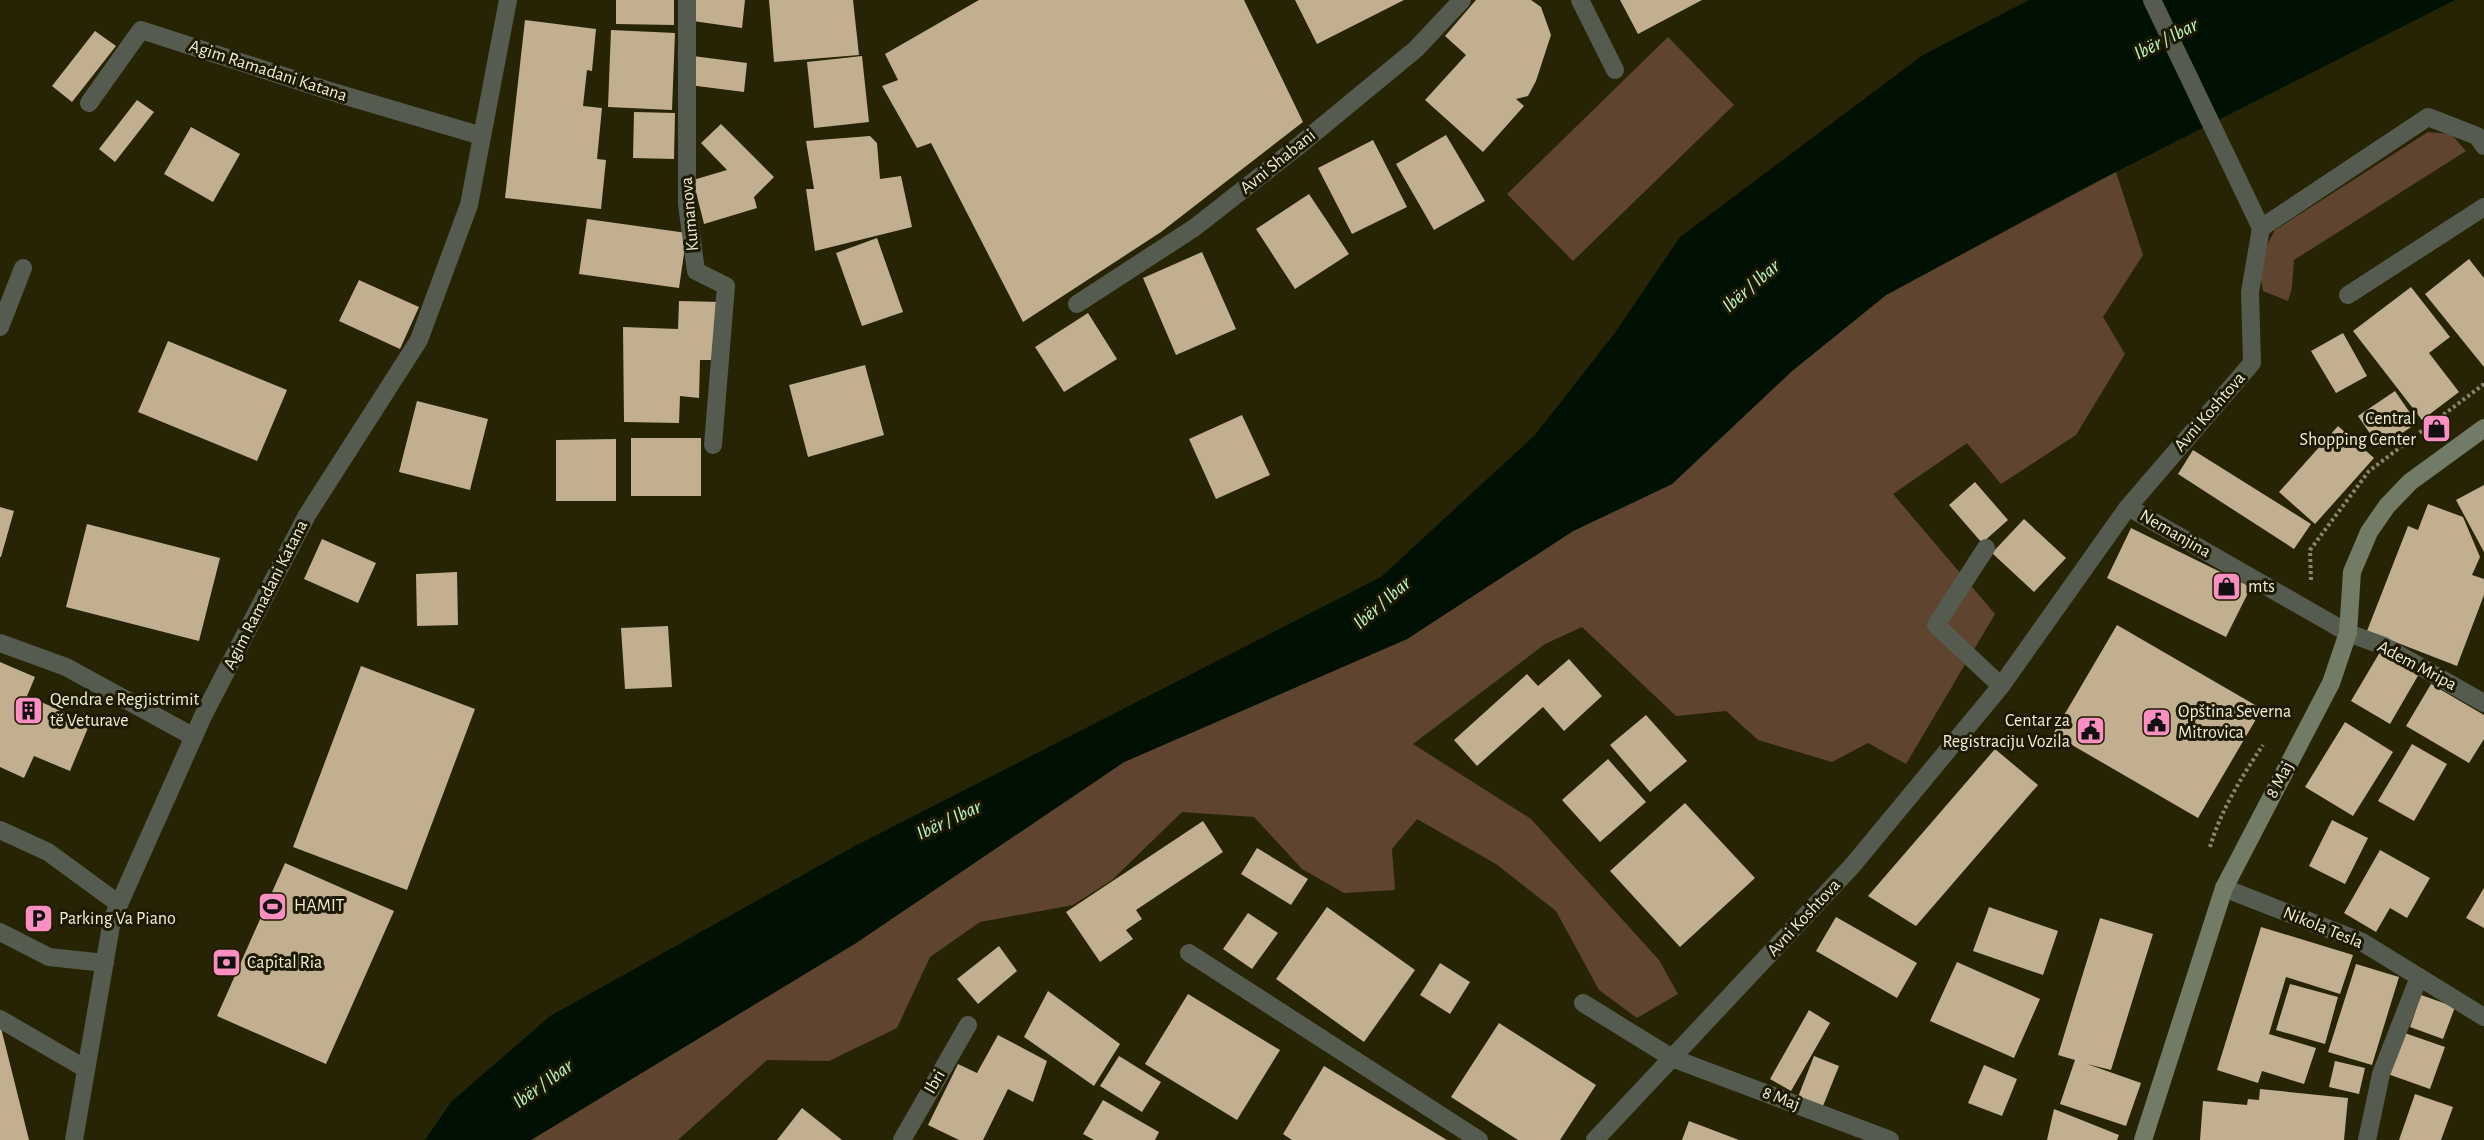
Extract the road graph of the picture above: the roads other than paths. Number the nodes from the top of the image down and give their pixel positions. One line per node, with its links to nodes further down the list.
1 (508, 0): 8 (street, Agim Ramadani Katana)
2 (687, 0): 17 (street, Kumanova)
3 (1462, 0): 14 (street, Avni Shabani)
4 (1580, 0): 6 (street)
5 (2152, 0): 11 (street)
6 (1616, 70)
7 (89, 103): 8 (street, Agim Ramadani Katana)
8 (482, 136): 24 (street, Agim Ramadani Katana)
9 (2484, 146): 11 (street)
10 (2484, 207): 13 (street)
11 (2261, 228): 18 (street, Avni Koshtova)
12 (22, 268): 15 (street)
13 (2348, 295)
14 (1077, 304)
15 (0, 327)
16 (2484, 428): 20 (main road, 8 Maj)
17 (713, 445)
18 (2128, 507): 20 (street, Nemanjina); 22 (street, Avni Koshtova)
19 (1986, 548): 22 (street)
20 (2348, 633): 23 (street, Adem Mripa); 26 (main road, 8 Maj)
21 (0, 643): 24 (street)
22 (2001, 686): 36 (street, Avni Koshtova)
23 (2484, 703)
24 (194, 737): 27 (street, Agim Ramadani Katana)
25 (0, 830): 27 (street)
26 (2223, 888): 31 (street, Nikola Tesla); 43 (main road, 8 Maj)
27 (119, 904): 30 (street, Agim Ramadani Katana)
28 (0, 932): 30 (street)
29 (1189, 953): 40 (street)
30 (105, 963): 37 (street, Agim Ramadani Katana)
31 (2419, 976): 33 (street, Nikola Tesla); 44 (street)
32 (1583, 1003): 36 (street, 8 Maj)
33 (2484, 1017)
34 (0, 1019): 37 (street)
35 (968, 1025): 39 (street, Ibri)
36 (1672, 1058): 41 (street, Avni Koshtova); 42 (street, 8 Maj)
37 (86, 1069): 38 (street, Agim Ramadani Katana)
38 (74, 1140)
39 (902, 1140)
40 (1479, 1140)
41 (1595, 1140)
42 (1890, 1140)
43 (2143, 1140)
44 (2367, 1140)

